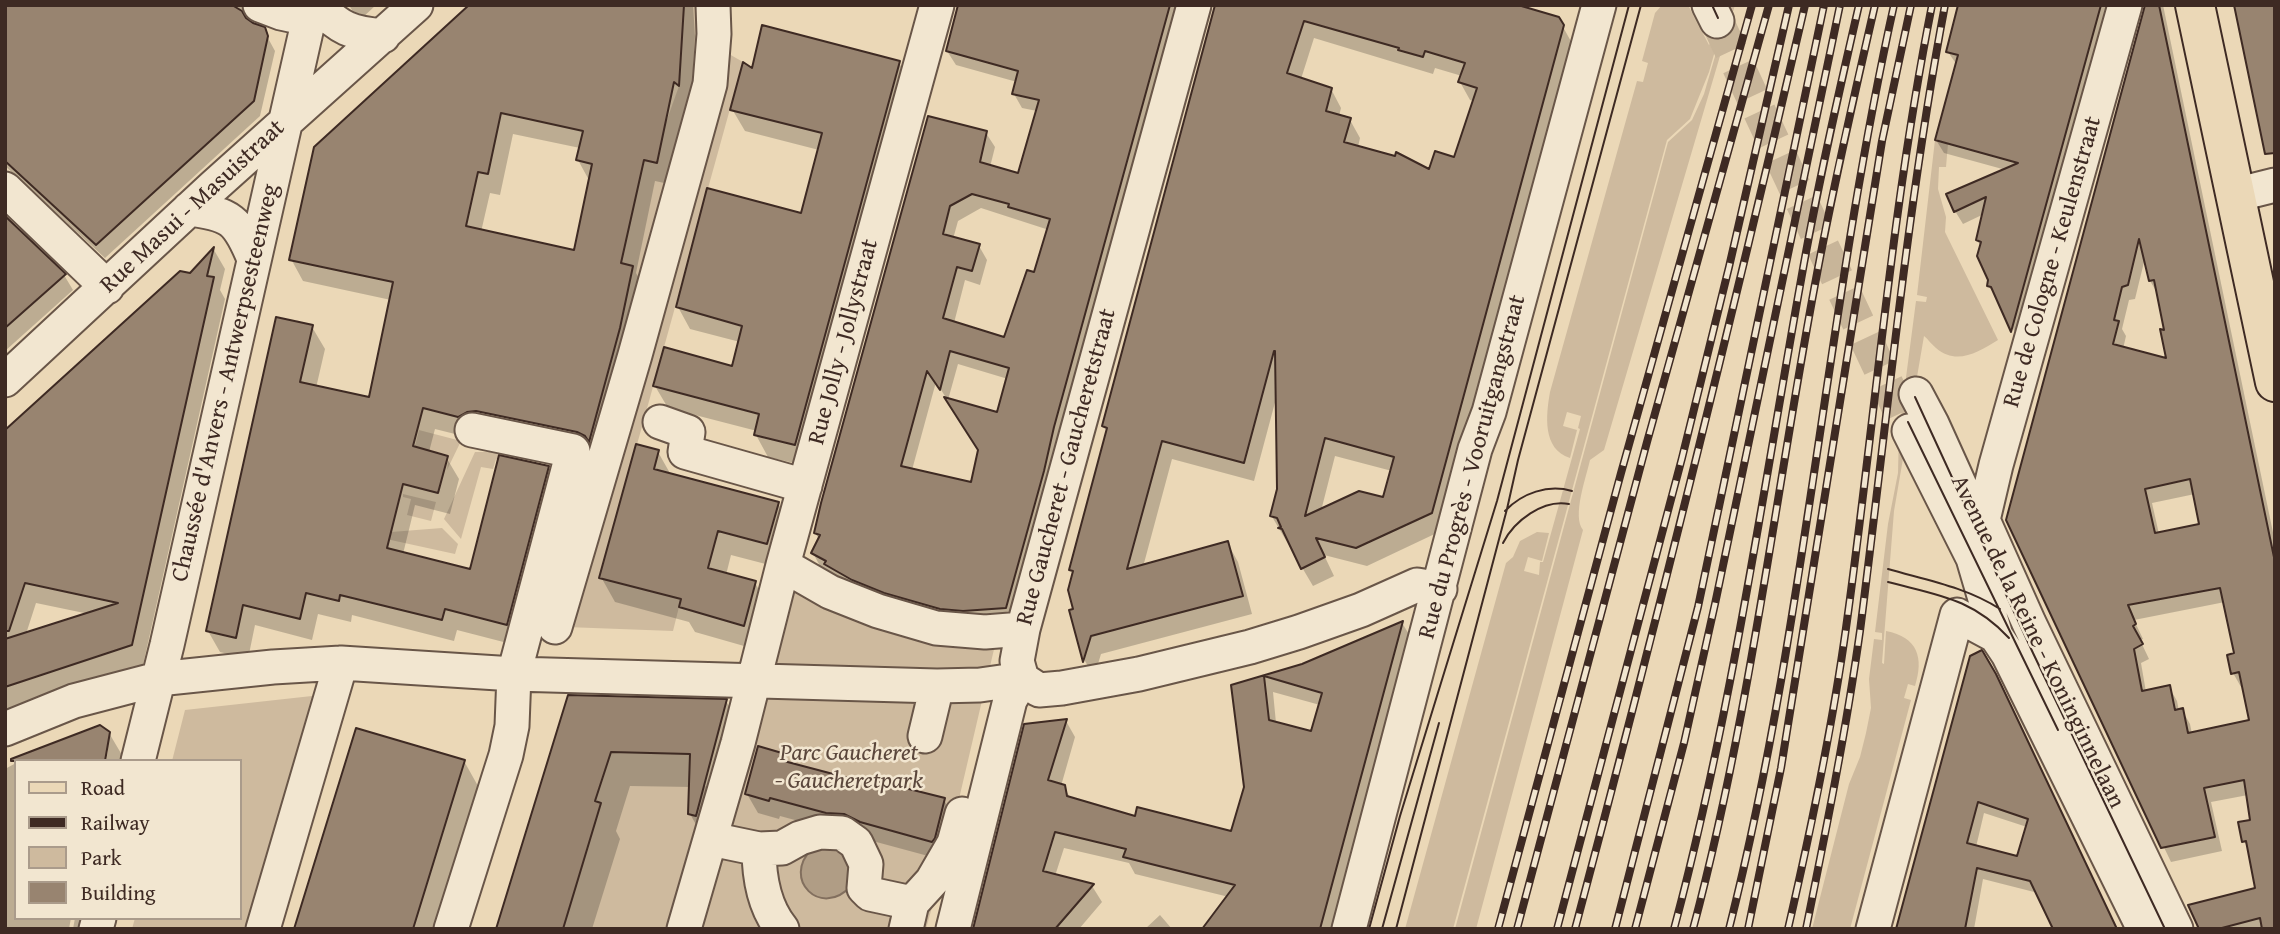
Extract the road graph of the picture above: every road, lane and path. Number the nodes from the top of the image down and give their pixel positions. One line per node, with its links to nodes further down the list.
1 (260, 5): 9 (street)
2 (416, 5): 10 (street, Rue Masui - Masuistraat)
3 (713, 5): 28 (street)
4 (937, 5): 24 (street, Rue Jolly - Jollystraat)
5 (1194, 5): 29 (street, Rue Gaucheret - Gaucheretstraat)
6 (1599, 5): 27 (street, Rue du Progrès - Vooruitgangstraat)
7 (2125, 5): 25 (street, Rue de Cologne - Keulenstraat)
8 (2195, 5): 14 (main road)
9 (312, 10): 10 (street); 11 (street, Chaussée d'Anvers - Antwerpsesteenweg)
10 (383, 36): 11 (street, Rue Masui - Masuistraat)
11 (287, 120): 15 (street, Rue Masui - Masuistraat); 16 (street, Chaussée d'Anvers - Antwerpsesteenweg)
12 (2275, 185): 14 (street)
13 (5, 189): 17 (street)
14 (2235, 195): 19 (main road)
15 (189, 209): 16 (street); 17 (street, Rue Masui - Masuistraat)
16 (254, 259): 33 (street, Chaussée d'Anvers - Antwerpsesteenweg)
17 (107, 287): 18 (street, Rue Masui - Masuistraat)
18 (5, 380)
19 (2275, 382)
20 (1916, 394): 25 (street, Avenue de la Reine - Koninginnelaan)
21 (660, 422): 24 (street)
22 (472, 430): 32 (street)
23 (1909, 431): 30 (street, Avenue de la Reine - Koninginnelaan)
24 (804, 486): 26 (street, Rue Jolly - Jollystraat)
25 (1983, 520): 51 (street, Avenue de la Reine - Koninginnelaan)
26 (783, 565): 29 (street); 34 (street, Rue Jolly - Jollystraat)
27 (1440, 589): 35 (street); 48 (street, Rue du Progrès - Vooruitgangstraat)
28 (555, 627)
29 (1023, 629): 35 (street, Rue Gaucheret - Gaucheretstraat)
30 (1996, 636): 49 (street, Avenue de la Reine - Koninginnelaan); 50 (street, Avenue de la Reine - Koninginnelaan)
31 (341, 663): 32 (street); 33 (street); 43 (street)
32 (514, 674): 34 (street); 44 (street)
33 (158, 679): 37 (street); 39 (street, Chaussée d'Anvers - Antwerpsesteenweg)
34 (754, 680): 36 (street); 40 (street, Rue Jolly - Jollystraat)
35 (1010, 681): 36 (street); 42 (street); 47 (street, Rue Gaucheret - Gaucheretstraat)
36 (937, 686): 38 (street)
37 (5, 729)
38 (925, 736)
39 (138, 759)
40 (711, 839): 41 (street); 45 (street, Rue Jolly - Jollystraat)
41 (759, 849): 42 (street); 46 (street)
42 (909, 916)
43 (263, 929)
44 (451, 929)
45 (684, 929)
46 (782, 929)
47 (953, 929)
48 (1349, 929)
49 (1872, 929)
50 (2144, 929)
51 (2176, 929)

